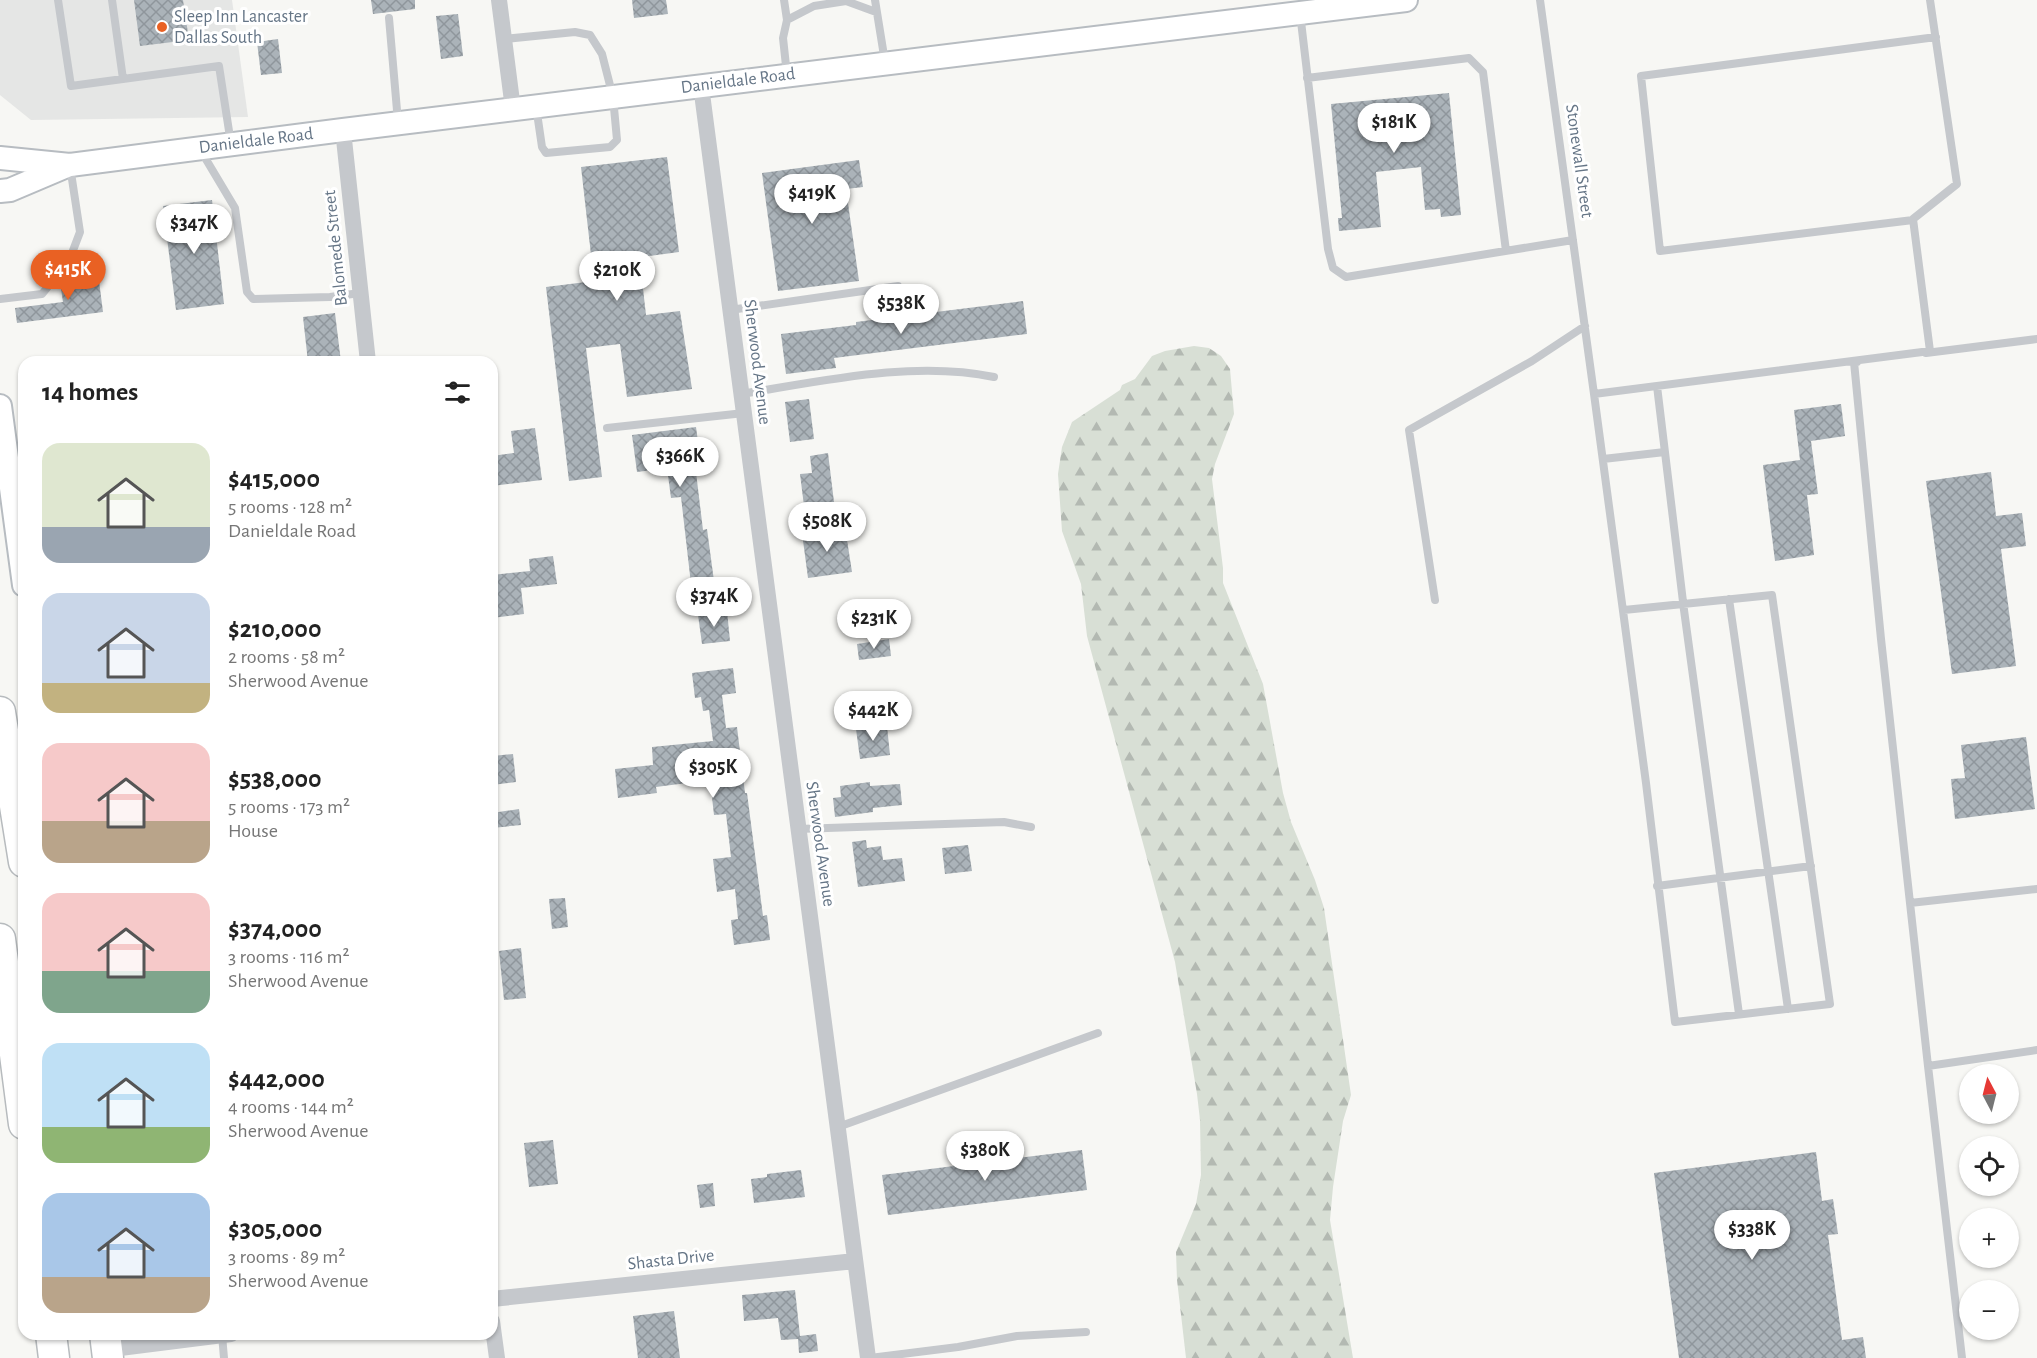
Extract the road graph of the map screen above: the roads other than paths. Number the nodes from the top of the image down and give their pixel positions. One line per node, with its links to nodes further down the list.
1 (58, 0): 18 (lane)
2 (112, 0): 18 (lane)
3 (499, 0): 14 (street)
4 (784, 0): 12 (lane)
5 (875, 0): 9 (lane)
6 (1406, 0): 10 (street, Danieldale Road)
7 (1540, 0): 31 (lane, Stonewall Street)
8 (1930, 0): 13 (lane)
9 (876, 12): 12 (lane); 15 (lane)
10 (1300, 13): 15 (street, Danieldale Road); 17 (lane)
11 (388, 18): 23 (lane)
12 (787, 21): 16 (lane)
13 (1936, 37): 30 (lane); 30 (lane)
14 (504, 39): 20 (lane); 22 (street)
15 (885, 63): 16 (street, Danieldale Road)
16 (787, 75): 19 (street, Danieldale Road)
17 (1307, 78): 32 (lane); 32 (lane)
18 (123, 79): 25 (lane)
19 (701, 86): 20 (street, Danieldale Road); 36 (street, Sherwood Avenue)
20 (613, 97): 21 (street, Danieldale Road); 21 (lane)
21 (536, 106): 22 (street, Danieldale Road)
22 (513, 109): 23 (street, Danieldale Road)
23 (398, 123): 24 (street, Danieldale Road)
24 (343, 130): 25 (street, Danieldale Road); 34 (street, Balomede Street)
25 (231, 144): 26 (street, Danieldale Road)
26 (199, 148): 28 (street, Danieldale Road); 34 (lane)
27 (0, 158): 28 (street, Danieldale Road)
28 (70, 165): 29 (street, Danieldale Road); 35 (lane)
29 (0, 191)
30 (1913, 220): 40 (lane)
31 (1573, 240): 32 (lane); 37 (lane, Stonewall Street)
32 (1506, 251)
33 (898, 286): 36 (lane)
34 (360, 293): 39 (street, Balomede Street)
35 (0, 299)
36 (730, 310): 43 (street, Sherwood Avenue)
37 (1585, 326): 44 (lane, Stonewall Street); 54 (lane)
38 (2037, 339): 40 (lane)
39 (367, 356)
40 (1854, 362): 42 (lane); 66 (lane)
41 (994, 377): 43 (lane)
42 (1657, 386): 44 (lane); 49 (lane)
43 (741, 394): 46 (street, Sherwood Avenue)
44 (1594, 394): 50 (lane, Stonewall Street)
45 (0, 406): 51 (street)
46 (744, 413): 47 (lane); 60 (street, Sherwood Avenue)
47 (607, 428)
48 (0, 438): 51 (street)
49 (1665, 452): 50 (lane); 55 (lane)
50 (1603, 459): 56 (lane, Stonewall Street)
51 (10, 475): 52 (street)
52 (18, 538)
53 (1729, 599): 55 (lane); 61 (lane); 62 (lane)
54 (1436, 600)
55 (1683, 604): 56 (lane); 63 (lane)
56 (1624, 610): 64 (lane, Stonewall Street)
57 (0, 712): 58 (highway)
58 (18, 824)
59 (1031, 827): 60 (lane)
60 (798, 829): 74 (street, Sherwood Avenue)
61 (1811, 866): 62 (lane); 68 (lane)
62 (1768, 872): 63 (lane); 68 (lane)
63 (1719, 878): 64 (lane); 69 (lane)
64 (1657, 886): 69 (lane, Stonewall Street)
65 (2037, 889): 66 (lane)
66 (1910, 903): 72 (lane)
67 (0, 939): 73 (highway)
68 (1788, 1009): 69 (lane)
69 (1739, 1014)
70 (1098, 1033): 74 (lane)
71 (2037, 1050): 72 (lane)
72 (1928, 1066): 87 (lane)
73 (18, 1078)
74 (838, 1127): 75 (street, Sherwood Avenue)
75 (855, 1261): 76 (street, Shasta Drive); 86 (street, Sherwood Avenue)
76 (498, 1298)
77 (1086, 1332): 86 (lane)
78 (52, 1340): 83 (highway)
79 (170, 1340): 82 (street)
80 (226, 1340): 84 (lane)
81 (495, 1340): 85 (street)
82 (114, 1346)
83 (54, 1358)
84 (225, 1358)
85 (497, 1358)
86 (869, 1358)
87 (1962, 1358)

